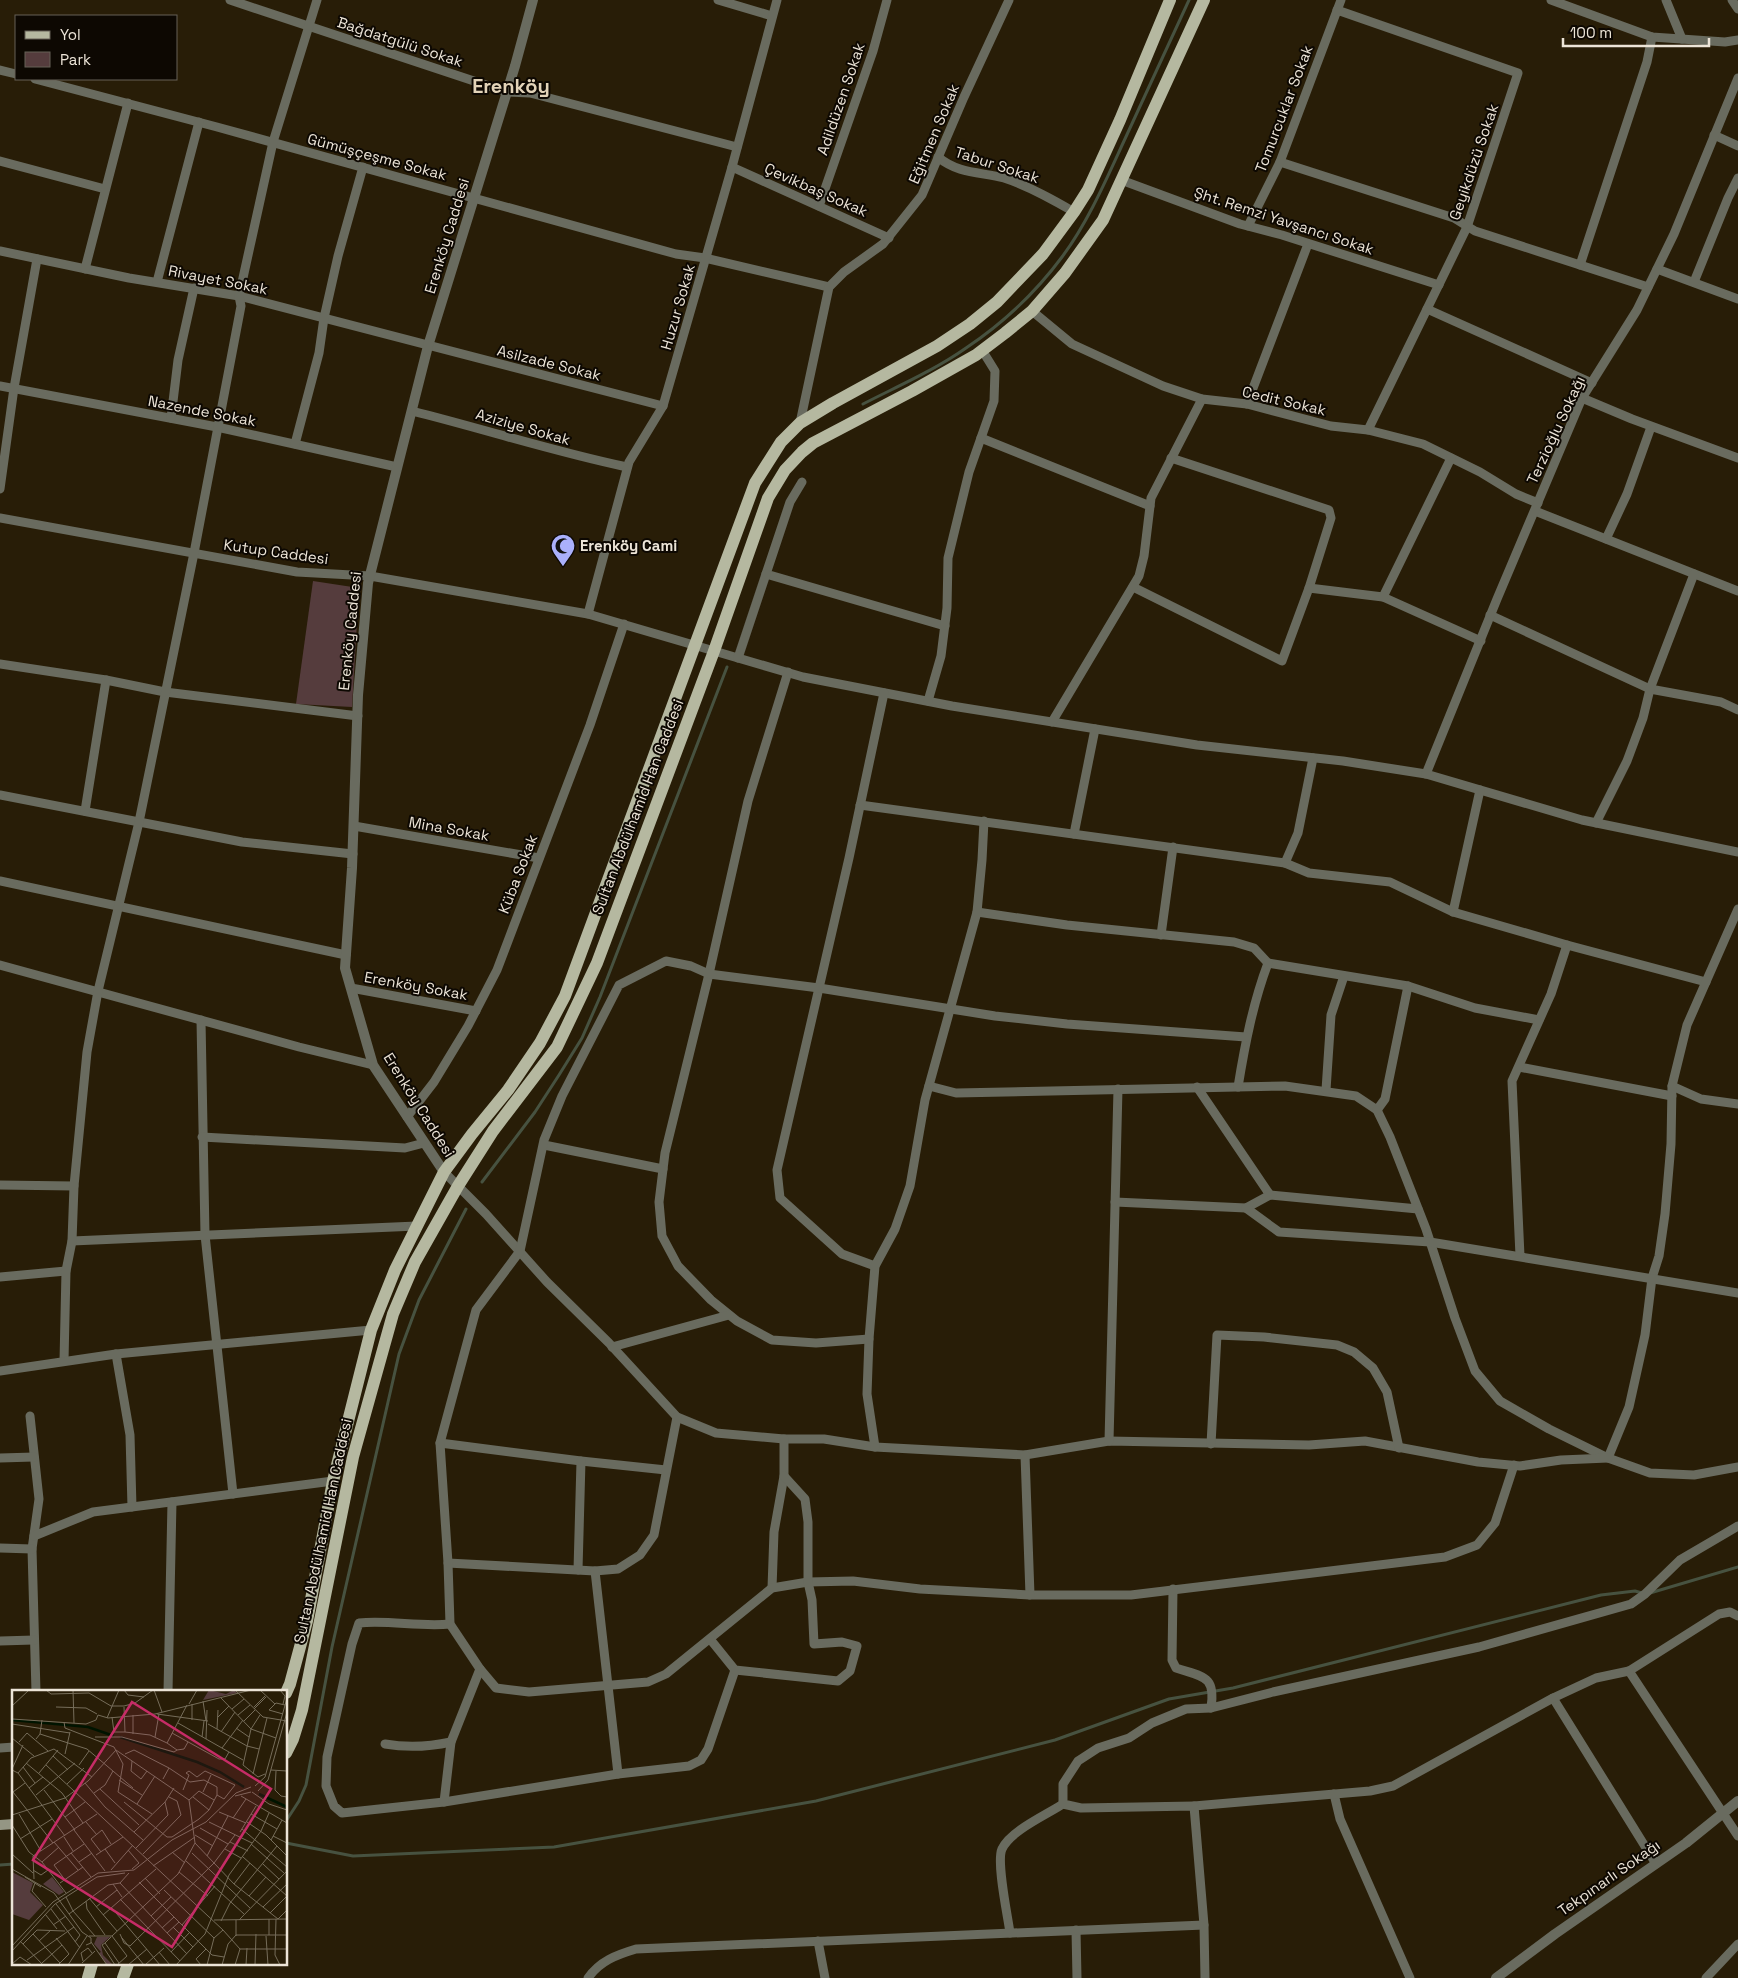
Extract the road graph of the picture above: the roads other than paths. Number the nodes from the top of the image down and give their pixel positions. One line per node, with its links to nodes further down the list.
1 (230, 0): 17 (street, Bağdatgülü Sokak)
2 (317, 0): 17 (street)
3 (534, 0): 25 (street, Erenköy Caddesi)
4 (718, 0): 16 (street)
5 (776, 0): 16 (street, Huzur Sokak)
6 (887, 0): 41 (street, Adildüzen Sokak)
7 (1009, 0): 32 (street, Eğitmen Sokak)
8 (1170, 0): 42 (main road, Sultan Abdülhamid Han Caddesi)
9 (1204, 0): 38 (main road, Sultan Abdülhamid Han Caddesi)
10 (1341, 0): 15 (street, Tomurcuklar Sokak)
11 (1551, 0): 18 (street)
12 (1666, 0): 19 (street)
13 (1732, 0): 14 (street)
14 (1738, 9)
15 (1337, 10): 34 (street, Tomurcuklar Sokak); 44 (street, Geyikdüzü Sokak)
16 (772, 16): 31 (street, Huzur Sokak)
17 (309, 27): 25 (street, Bağdatgülü Sokak); 29 (street)
18 (1652, 37): 19 (street); 50 (street)
19 (1682, 39): 20 (street)
20 (1738, 40)
21 (0, 70): 22 (street)
22 (15, 74)
23 (1738, 78): 28 (street, Terzioğlu Sokağı)
24 (39, 80): 26 (street, Gümüşçeşme Sokak)
25 (507, 92): 31 (street, Bağdatgülü Sokak); 40 (street, Erenköy Caddesi)
26 (128, 103): 27 (street, Gümüşçeşme Sokak); 39 (street)
27 (199, 122): 29 (street, Gümüşçeşme Sokak); 53 (street)
28 (1714, 134): 30 (street); 52 (street, Terzioğlu Sokağı)
29 (273, 142): 35 (street, Gümüşçeşme Sokak); 59 (street)
30 (1738, 146)
31 (737, 148): 36 (street, Huzur Sokak)
32 (938, 158): 42 (street, Tabur Sokak); 45 (street, Eğitmen Sokak)
33 (0, 161): 39 (street)
34 (1280, 162): 43 (street, Tomurcuklar Sokak); 44 (street)
35 (362, 167): 40 (street, Gümüşçeşme Sokak); 63 (street)
36 (732, 167): 41 (street, Çevikbaş Sokak); 48 (street, Huzur Sokak)
37 (1738, 178): 54 (street)
38 (1121, 180): 43 (street, Şht. Remzi Yavşancı Sokak); 62 (main road, Sultan Abdülhamid Han Caddesi)
39 (106, 189): 51 (street)
40 (474, 198): 48 (street, Gümüşçeşme Sokak); 64 (street, Erenköy Caddesi)
41 (819, 206): 45 (street, Çevikbaş Sokak)
42 (1074, 212): 75 (main road, Sultan Abdülhamid Han Caddesi)
43 (1248, 226): 46 (street, Şht. Remzi Yavşancı Sokak)
44 (1467, 227): 50 (street); 55 (street, Geyikdüzü Sokak)
45 (888, 238): 56 (street, Eğitmen Sokak)
46 (1308, 244): 55 (street, Şht. Remzi Yavşancı Sokak); 71 (street)
47 (0, 251): 49 (street, Rivayet Sokak)
48 (705, 258): 56 (street, Gümüşçeşme Sokak); 72 (street, Huzur Sokak)
49 (36, 259): 51 (street, Rivayet Sokak); 68 (street)
50 (1580, 265): 57 (street)
51 (85, 269): 53 (street, Rivayet Sokak)
52 (1657, 269): 54 (street); 57 (street, Terzioğlu Sokağı)
53 (157, 282): 58 (street, Rivayet Sokak)
54 (1694, 282): 60 (street)
55 (1439, 285): 61 (street, Geyikdüzü Sokak)
56 (829, 287): 75 (street)
57 (1648, 287): 66 (street, Terzioğlu Sokağı)
58 (194, 288): 59 (street, Rivayet Sokak); 74 (street)
59 (239, 296): 63 (street, Rivayet Sokak); 76 (street)
60 (1738, 298)
61 (1427, 309): 66 (street); 78 (street, Geyikdüzü Sokak)
62 (1032, 311): 65 (main road, Sultan Abdülhamid Han Caddesi); 70 (street, Cedit Sokak)
63 (324, 318): 64 (street, Rivayet Sokak); 80 (street)
64 (428, 346): 72 (street, Asilzade Sokak); 73 (street, Erenköy Caddesi)
65 (982, 350): 79 (street); 106 (main road, Sultan Abdülhamid Han Caddesi)
66 (1592, 382): 69 (street, Terzioğlu Sokağı)
67 (0, 386): 68 (street, Nazende Sokak)
68 (14, 388): 74 (street, Nazende Sokak); 87 (street)
69 (1582, 398): 77 (street); 89 (street, Terzioğlu Sokağı)
70 (1202, 399): 71 (street, Cedit Sokak); 81 (street)
71 (1247, 404): 78 (street, Cedit Sokak)
72 (663, 406): 85 (street, Huzur Sokak)
73 (412, 411): 84 (street, Erenköy Caddesi); 85 (street, Aziziye Sokak)
74 (171, 418): 76 (street, Nazende Sokak)
75 (800, 423): 105 (main road, Sultan Abdülhamid Han Caddesi)
76 (218, 426): 80 (street, Nazende Sokak); 92 (street)
77 (1652, 426): 83 (street); 91 (street)
78 (1368, 430): 82 (street, Cedit Sokak)
79 (981, 438): 88 (street); 103 (street)
80 (295, 444): 84 (street, Nazende Sokak)
81 (1171, 458): 88 (street); 97 (street)
82 (1451, 458): 89 (street, Cedit Sokak); 99 (street)
83 (1738, 458)
84 (397, 467): 95 (street, Erenköy Caddesi)
85 (627, 468): 100 (street, Huzur Sokak)
86 (802, 482): 93 (street)
87 (0, 489)
88 (1150, 506): 96 (street)
89 (1536, 507): 91 (street, Cedit Sokak); 101 (street, Terzioğlu Sokağı)
90 (0, 518): 92 (street, Kutup Caddesi)
91 (1606, 539): 94 (street, Cedit Sokak)
92 (194, 554): 95 (street, Kutup Caddesi); 112 (street)
93 (766, 574): 103 (street); 107 (street)
94 (1694, 574): 98 (street, Cedit Sokak); 111 (street)
95 (370, 576): 100 (street, Kutup Caddesi); 116 (street, Erenköy Caddesi)
96 (1134, 587): 97 (street); 117 (street)
97 (1310, 588): 99 (street)
98 (1738, 591)
99 (1383, 598): 104 (street)
100 (588, 614): 102 (street, Kutup Caddesi)
101 (1490, 616): 104 (street, Terzioğlu Sokağı); 111 (street)
102 (624, 624): 105 (street, Kutup Caddesi); 133 (street, Küba Sokak)
103 (945, 626): 114 (street)
104 (1481, 641): 120 (street, Terzioğlu Sokağı)
105 (694, 645): 106 (street, Kutup Caddesi); 173 (main road, Sultan Abdülhamid Han Caddesi)
106 (714, 651): 107 (street, Kutup Caddesi); 176 (main road, Sultan Abdülhamid Han Caddesi)
107 (738, 658): 109 (street, Kutup Caddesi)
108 (0, 664): 110 (street)
109 (788, 672): 113 (street, Kutup Caddesi); 145 (street)
110 (106, 680): 112 (street); 124 (street)
111 (1650, 689): 115 (street); 127 (street)
112 (166, 692): 116 (street); 126 (street)
113 (884, 693): 114 (street, Kutup Caddesi); 123 (street)
114 (928, 701): 117 (street, Kutup Caddesi)
115 (1738, 710)
116 (358, 716): 128 (street, Erenköy Caddesi)
117 (1052, 722): 118 (street, Kutup Caddesi)
118 (1095, 729): 119 (street, Kutup Caddesi); 129 (street)
119 (1313, 758): 120 (street, Kutup Caddesi); 134 (street)
120 (1426, 774): 121 (street, Kutup Caddesi)
121 (1480, 790): 127 (street, Kutup Caddesi); 139 (street)
122 (0, 795): 124 (street)
123 (860, 805): 125 (street); 150 (street)
124 (85, 811): 126 (street)
125 (984, 821): 129 (street); 138 (street)
126 (139, 822): 132 (street); 136 (street)
127 (1596, 822): 131 (street, Kutup Caddesi)
128 (354, 826): 132 (street, Erenköy Caddesi); 133 (street, Mina Sokak)
129 (1074, 834): 130 (street)
130 (1173, 847): 134 (street); 140 (street)
131 (1738, 852)
132 (353, 854): 142 (street, Erenköy Caddesi)
133 (539, 858): 153 (street, Küba Sokak)
134 (1284, 863): 139 (street)
135 (0, 881): 136 (street)
136 (119, 905): 142 (street); 151 (street)
137 (1738, 909): 147 (street)
138 (977, 912): 140 (street); 152 (street)
139 (1453, 912): 141 (street)
140 (1161, 935): 143 (street)
141 (1567, 945): 147 (street); 155 (street)
142 (346, 955): 149 (street, Erenköy Caddesi)
143 (1268, 963): 146 (street); 156 (street)
144 (0, 965): 151 (street)
145 (709, 974): 150 (street); 171 (street); 172 (street)
146 (1344, 976): 148 (street); 164 (street)
147 (1706, 982): 160 (street)
148 (1408, 986): 155 (street); 167 (street)
149 (351, 988): 153 (street, Erenköy Sokak); 157 (street, Erenköy Caddesi)
150 (819, 988): 152 (street); 187 (street)
151 (98, 991): 154 (street); 175 (street)
152 (951, 1010): 156 (street); 159 (street)
153 (476, 1011): 168 (street, Küba Sokak)
154 (201, 1020): 157 (street); 169 (street)
155 (1539, 1020): 158 (street)
156 (1246, 1037): 162 (street)
157 (373, 1065): 168 (street, Erenköy Caddesi)
158 (1519, 1067): 165 (street); 186 (street)
159 (929, 1086): 163 (street); 187 (street)
160 (1672, 1086): 165 (street); 166 (street)
161 (1197, 1087): 162 (street); 163 (street); 177 (street)
162 (1238, 1087): 164 (street)
163 (1118, 1089): 178 (street)
164 (1326, 1090): 167 (street)
165 (1672, 1096): 190 (street)
166 (1738, 1104)
167 (1377, 1110): 180 (street)
168 (407, 1117): 170 (street, Erenköy Caddesi)
169 (202, 1137): 170 (street); 182 (street)
170 (424, 1143): 173 (street, Erenköy Caddesi)
171 (544, 1145): 172 (street); 185 (street)
172 (663, 1169): 192 (street)
173 (444, 1172): 176 (street); 181 (main road, Sultan Abdülhamid Han Caddesi)
174 (0, 1185): 175 (street)
175 (74, 1186): 183 (street)
176 (458, 1186): 185 (street); 248 (main road, Sultan Abdülhamid Han Caddesi)
177 (1270, 1195): 179 (street); 180 (street)
178 (1116, 1202): 179 (street); 203 (street)
179 (1246, 1208): 184 (street)
180 (1418, 1209): 184 (street)
181 (417, 1226): 182 (street); 193 (main road, Sultan Abdülhamid Han Caddesi)
182 (205, 1236): 183 (street); 195 (street)
183 (72, 1241): 188 (street)
184 (1430, 1242): 186 (street); 211 (street)
185 (520, 1252): 196 (street); 204 (street)
186 (1520, 1256): 190 (street)
187 (876, 1266): 194 (street)
188 (66, 1271): 189 (street); 198 (street)
189 (0, 1277)
190 (1652, 1278): 191 (street); 211 (street)
191 (1738, 1293)
192 (729, 1315): 194 (street); 196 (street)
193 (371, 1330): 195 (street); 217 (main road, Sultan Abdülhamid Han Caddesi)
194 (869, 1338): 206 (street)
195 (217, 1346): 197 (street); 218 (street)
196 (612, 1347): 201 (street)
197 (116, 1354): 198 (street); 220 (street)
198 (64, 1361): 199 (street)
199 (0, 1371)
200 (30, 1416): 209 (street)
201 (677, 1417): 202 (street); 215 (street)
202 (784, 1439): 206 (street); 216 (street)
203 (1109, 1441): 205 (street); 208 (street)
204 (440, 1443): 212 (street); 225 (street)
205 (1211, 1444): 207 (street); 207 (street)
206 (875, 1447): 208 (street)
207 (1399, 1448): 213 (street)
208 (1024, 1455): 231 (street)
209 (34, 1457): 210 (street); 222 (street)
210 (0, 1458)
211 (1608, 1458): 213 (street); 214 (street)
212 (581, 1461): 215 (street); 226 (street)
213 (1514, 1465): 230 (street)
214 (1738, 1467)
215 (666, 1470): 227 (street)
216 (784, 1476): 228 (street); 229 (street)
217 (333, 1481): 218 (street); 243 (main road, Sultan Abdülhamid Han Caddesi)
218 (233, 1494): 219 (street)
219 (172, 1502): 220 (street); 242 (street)
220 (132, 1507): 222 (street)
221 (1738, 1526): 245 (street)
222 (34, 1536): 224 (street)
223 (0, 1548): 224 (street)
224 (32, 1549): 235 (street)
225 (448, 1563): 226 (street); 233 (street)
226 (578, 1570): 227 (street)
227 (595, 1572): 240 (street)
228 (808, 1582): 229 (street); 231 (street); 238 (street)
229 (772, 1588): 234 (street)
230 (1173, 1589): 231 (street); 245 (street)
231 (1030, 1595)
232 (1738, 1616): 239 (street)
233 (450, 1624): 237 (street); 252 (street)
234 (710, 1639): 238 (street); 240 (street)
235 (34, 1640): 236 (street); 241 (street)
236 (0, 1641)
237 (480, 1670): 240 (street); 246 (street)
238 (735, 1670): 249 (street)
239 (1629, 1671): 244 (street); 255 (street)
240 (608, 1686): 249 (street)
241 (36, 1690)
242 (168, 1690)
243 (287, 1690)
244 (1553, 1698): 250 (street); 257 (street)
245 (1211, 1708): 253 (street)
246 (451, 1742): 247 (street); 252 (street)
247 (385, 1744)
248 (288, 1749)
249 (618, 1774): 252 (street)
250 (1334, 1794): 254 (street); 267 (street)
251 (1738, 1801): 255 (street, Tekpınarlı Sokağı)
252 (444, 1802)
253 (1064, 1804): 254 (street); 260 (street)
254 (1194, 1806): 258 (street)
255 (1722, 1814): 256 (street); 257 (street, Tekpınarlı Sokağı)
256 (1738, 1836)
257 (1656, 1864): 268 (street, Tekpınarlı Sokağı)
258 (1204, 1925): 259 (street); 266 (street)
259 (1076, 1930): 260 (street); 265 (street)
260 (1010, 1933): 261 (street)
261 (818, 1941): 263 (street); 264 (street)
262 (1738, 1944): 269 (street)
263 (588, 1978)
264 (825, 1978)
265 (1078, 1978)
266 (1205, 1978)
267 (1410, 1978)
268 (1496, 1978)
269 (1706, 1978)

